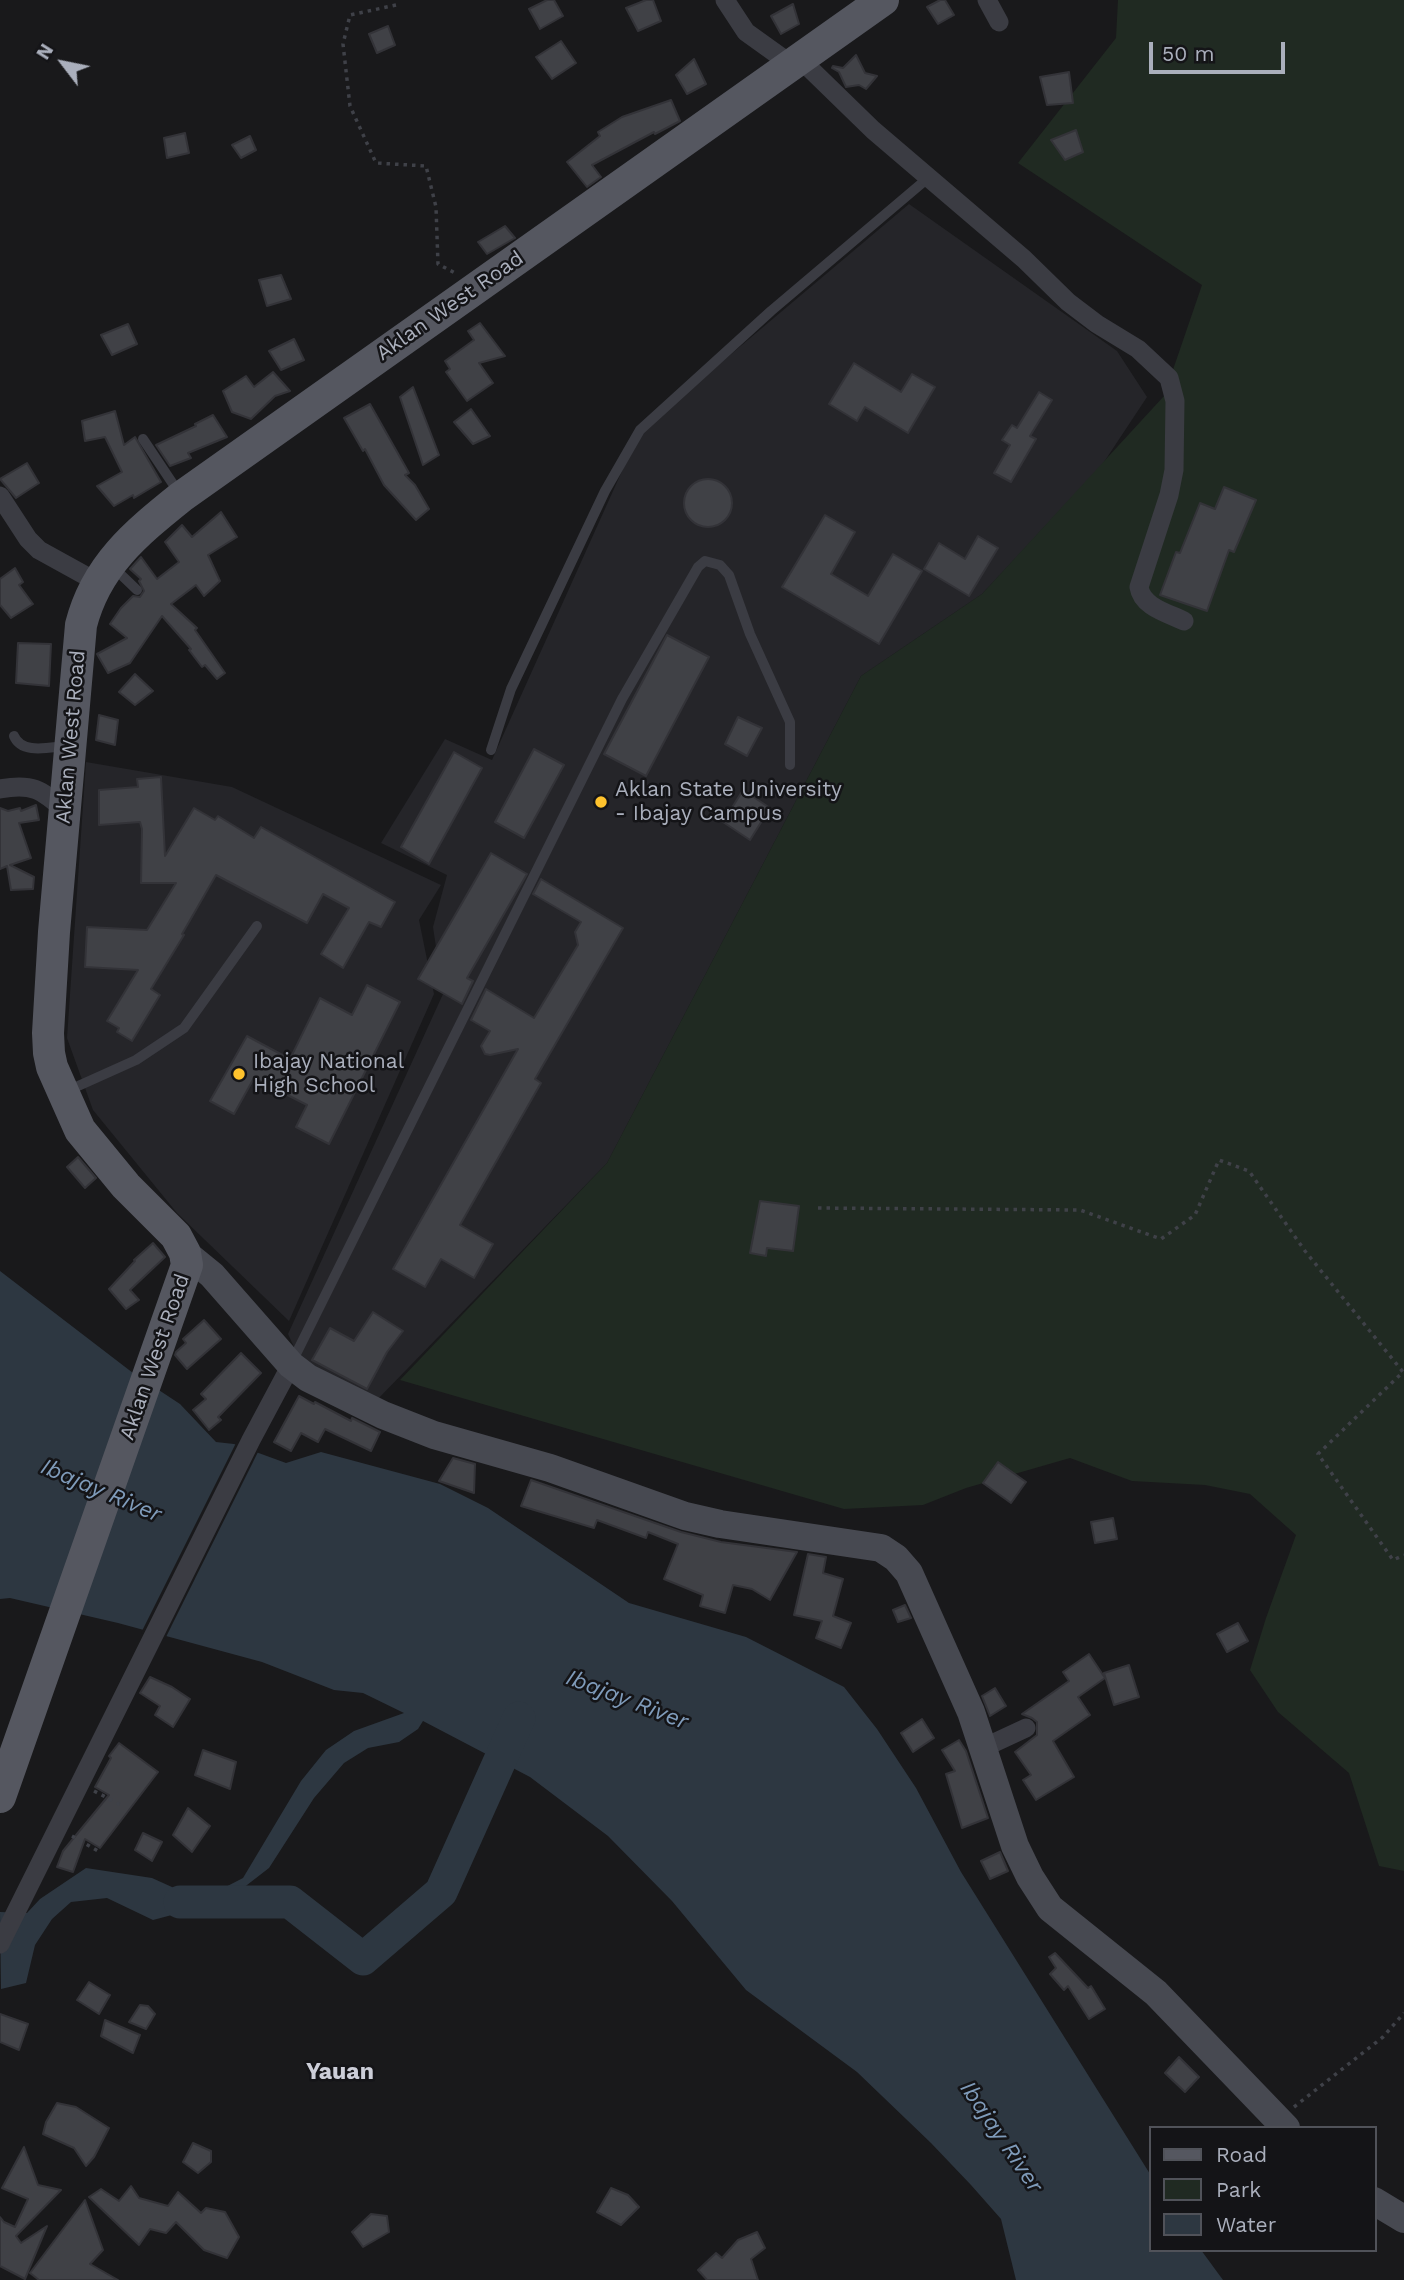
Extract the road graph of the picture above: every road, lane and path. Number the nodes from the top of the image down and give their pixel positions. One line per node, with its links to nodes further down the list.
1 (725, 0): 6 (street)
2 (883, 0): 6 (main road, Aklan West Road)
3 (987, 0): 5 (street)
4 (396, 5): 8 (path)
5 (999, 22)
6 (796, 62): 7 (street); 8 (main road, Aklan West Road)
7 (928, 178): 14 (street); 17 (lane)
8 (479, 285): 11 (main road, Aklan West Road)
9 (143, 439): 11 (lane)
10 (0, 496): 12 (street)
11 (181, 496): 12 (main road, Aklan West Road)
12 (103, 573): 13 (lane); 16 (main road, Aklan West Road)
13 (137, 590)
14 (1184, 621)
15 (14, 736): 16 (lane)
16 (71, 745): 20 (main road, Aklan West Road)
17 (491, 750)
18 (790, 765): 25 (lane)
19 (0, 789): 20 (street)
20 (65, 810): 22 (main road, Aklan West Road)
21 (257, 926): 22 (lane)
22 (63, 1092): 24 (main road, Aklan West Road)
23 (818, 1208): 26 (path)
24 (185, 1254): 25 (street); 30 (main road, Aklan West Road)
25 (291, 1365): 28 (street); 29 (street)
26 (1404, 1555)
27 (1027, 1728): 28 (street)
28 (983, 1748): 36 (street)
29 (80, 1783): 31 (path); 32 (street)
30 (0, 1797)
31 (121, 1805)
32 (58, 1829): 33 (path); 34 (street)
33 (98, 1851)
34 (0, 1944)
35 (1404, 2013): 36 (path)
36 (1281, 2124)
37 (1376, 2202): 38 (street)
38 (1404, 2219)

